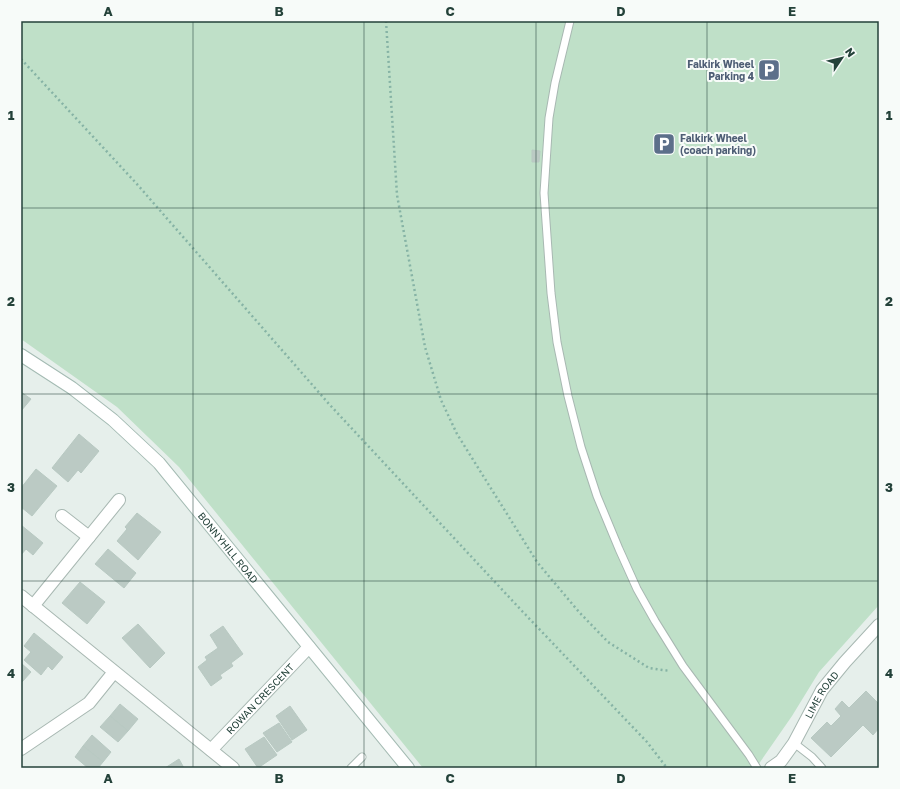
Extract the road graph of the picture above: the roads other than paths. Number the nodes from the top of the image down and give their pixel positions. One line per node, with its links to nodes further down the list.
1 (570, 21): 18 (lane)
2 (21, 355): 9 (street, BONNYHILL ROAD)
3 (119, 500): 5 (street)
4 (62, 516): 5 (street)
5 (89, 537): 7 (street)
6 (21, 596): 7 (street)
7 (33, 606): 10 (street)
8 (879, 625): 11 (street, LIME ROAD)
9 (309, 647): 13 (street, ROWAN CRESCENT); 17 (street, BONNYHILL ROAD)
10 (114, 672): 12 (street); 13 (street)
11 (794, 743): 19 (street, LIME ROAD); 20 (lane)
12 (21, 749)
13 (211, 750): 15 (street)
14 (362, 757): 16 (lane)
15 (233, 768)
16 (351, 768)
17 (408, 768)
18 (757, 768)
19 (771, 768)
20 (822, 768)

